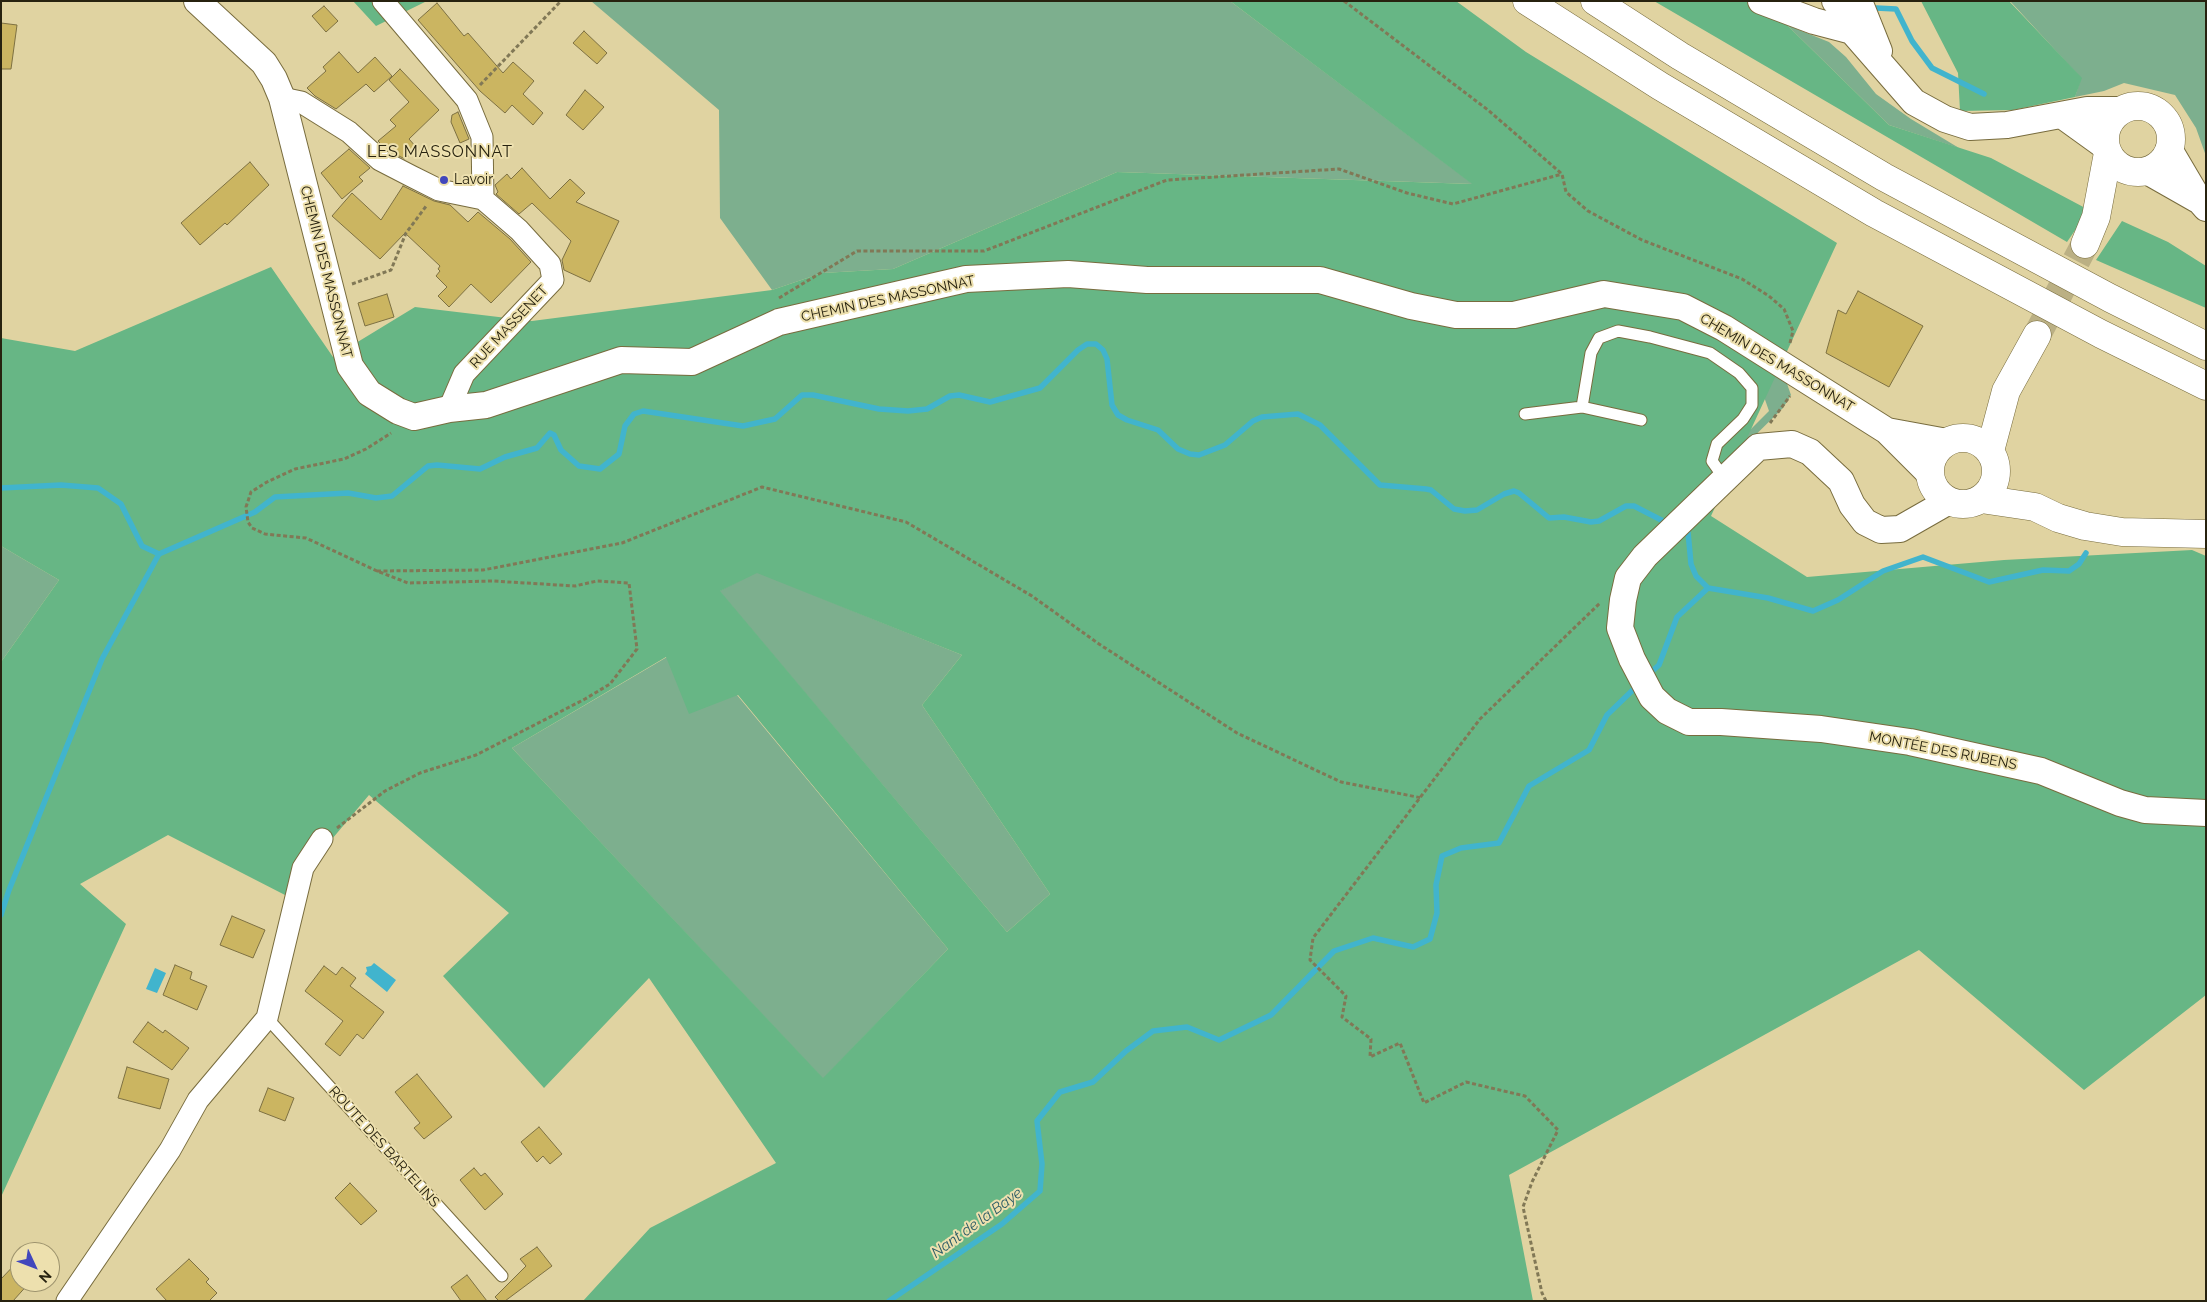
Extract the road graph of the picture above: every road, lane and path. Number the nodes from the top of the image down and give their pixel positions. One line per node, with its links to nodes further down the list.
1 (197, 1): 9 (street, CHEMIN DES MASSONNAT)
2 (383, 1): 10 (street)
3 (561, 1): 10 (path)
4 (1344, 1): 16 (path)
5 (1527, 1): 27 (main road)
6 (1595, 1): 25 (main road)
7 (1760, 1): 8 (street)
8 (1850, 8): 12 (street)
9 (282, 98): 17 (street, RUE MASSENET); 22 (street, CHEMIN DES MASSONNAT)
10 (467, 100): 18 (street)
11 (2122, 110): 12 (street); 13 (main road); 14 (main road)
12 (2063, 116): 13 (street)
13 (2107, 150): 15 (main road); 20 (main road)
14 (2169, 150): 15 (main road); 19 (street)
15 (2142, 172): 19 (street); 20 (main road)
16 (1562, 174): 23 (path); 26 (path)
17 (439, 190): 18 (street, RUE MASSENET); 22 (path)
18 (483, 199): 31 (street, RUE MASSENET)
19 (2202, 204)
20 (2096, 217): 21 (main road)
21 (2085, 244)
22 (331, 294): 32 (street, CHEMIN DES MASSONNAT)
23 (773, 303)
24 (2037, 335): 29 (main road)
25 (2206, 346)
26 (1783, 365): 31 (street, CHEMIN DES MASSONNAT); 35 (street, CHEMIN DES MASSONNAT)
27 (2206, 386)
28 (1794, 389): 37 (path)
29 (2006, 391): 36 (main road); 38 (main road)
30 (1582, 407): 33 (lane); 34 (lane); 39 (lane)
31 (450, 409): 32 (street, CHEMIN DES MASSONNAT)
32 (398, 411): 44 (path)
33 (1525, 414)
34 (1641, 420)
35 (1887, 431): 36 (street, CHEMIN DES MASSONNAT); 40 (street, CHEMIN DES MASSONNAT)
36 (1956, 440): 38 (main road); 40 (main road)
37 (1758, 447): 39 (street); 40 (street)
38 (1993, 458): 41 (main road); 42 (main road)
39 (1724, 478): 45 (street)
40 (1938, 487): 41 (main road)
41 (1981, 499): 42 (main road)
42 (2036, 507): 43 (main road)
43 (2206, 534)
44 (377, 571): 46 (path); 48 (path)
45 (1628, 578): 46 (path); 47 (street, MONTÉE DES RUBENS)
46 (1422, 798): 52 (path)
47 (2206, 813)
48 (322, 839): 49 (street)
49 (267, 1018): 50 (lane, ROUTE DES BARTELINS); 51 (street)
50 (502, 1276)
51 (67, 1301)
52 (1546, 1301)

